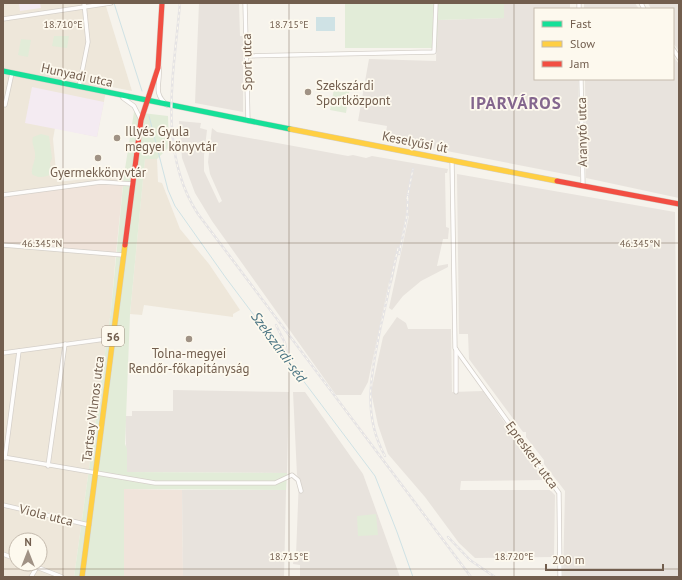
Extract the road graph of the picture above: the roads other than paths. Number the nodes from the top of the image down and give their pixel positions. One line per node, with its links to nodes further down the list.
1 (110, 3): 5 (street)
2 (162, 3): 9 (street, 56)
3 (246, 3): 8 (street, Sport utca)
4 (436, 3): 8 (street)
5 (105, 4): 6 (street)
6 (85, 5): 7 (street); 13 (street)
7 (3, 19)
8 (247, 56): 19 (street, Sport utca)
9 (159, 61): 15 (street, 56); 17 (street)
10 (3, 71): 11 (street, Hunyadi utca)
11 (12, 72): 13 (street, Hunyadi utca); 16 (street)
12 (581, 80): 22 (street, Aranytó utca)
13 (79, 87): 14 (street, Hunyadi utca)
14 (120, 96): 15 (street, Hunyadi utca); 18 (street)
15 (146, 101): 17 (street, Keselyűsi út); 18 (street, Tartsay Vilmos utca / 56)
16 (3, 104)
17 (168, 105): 19 (street, Keselyűsi út)
18 (141, 120): 21 (street, Tartsay Vilmos utca / 56)
19 (248, 121): 20 (street, Keselyűsi út)
20 (452, 160): 22 (street, Keselyűsi út); 29 (street)
21 (132, 184): 23 (street); 26 (street, Tartsay Vilmos utca / 56)
22 (583, 185): 24 (street, Keselyűsi út)
23 (3, 195)
24 (679, 204)
25 (3, 245): 26 (street)
26 (123, 255): 27 (street, Tartsay Vilmos utca / 56)
27 (113, 338): 28 (street); 35 (street, Tartsay Vilmos utca / 56)
28 (65, 344): 30 (street); 34 (street)
29 (456, 348): 32 (street); 42 (street, Epreskert utca)
30 (19, 351): 31 (street); 33 (street)
31 (3, 353)
32 (456, 392)
33 (4, 458): 34 (street)
34 (48, 466): 35 (street)
35 (96, 474): 36 (street); 38 (street, Tartsay Vilmos utca / 56)
36 (301, 491)
37 (3, 504): 38 (street, Viola utca)
38 (89, 526): 41 (street, Tartsay Vilmos utca / 56)
39 (48, 571): 40 (street)
40 (62, 577)
41 (82, 577)
42 (560, 577)

